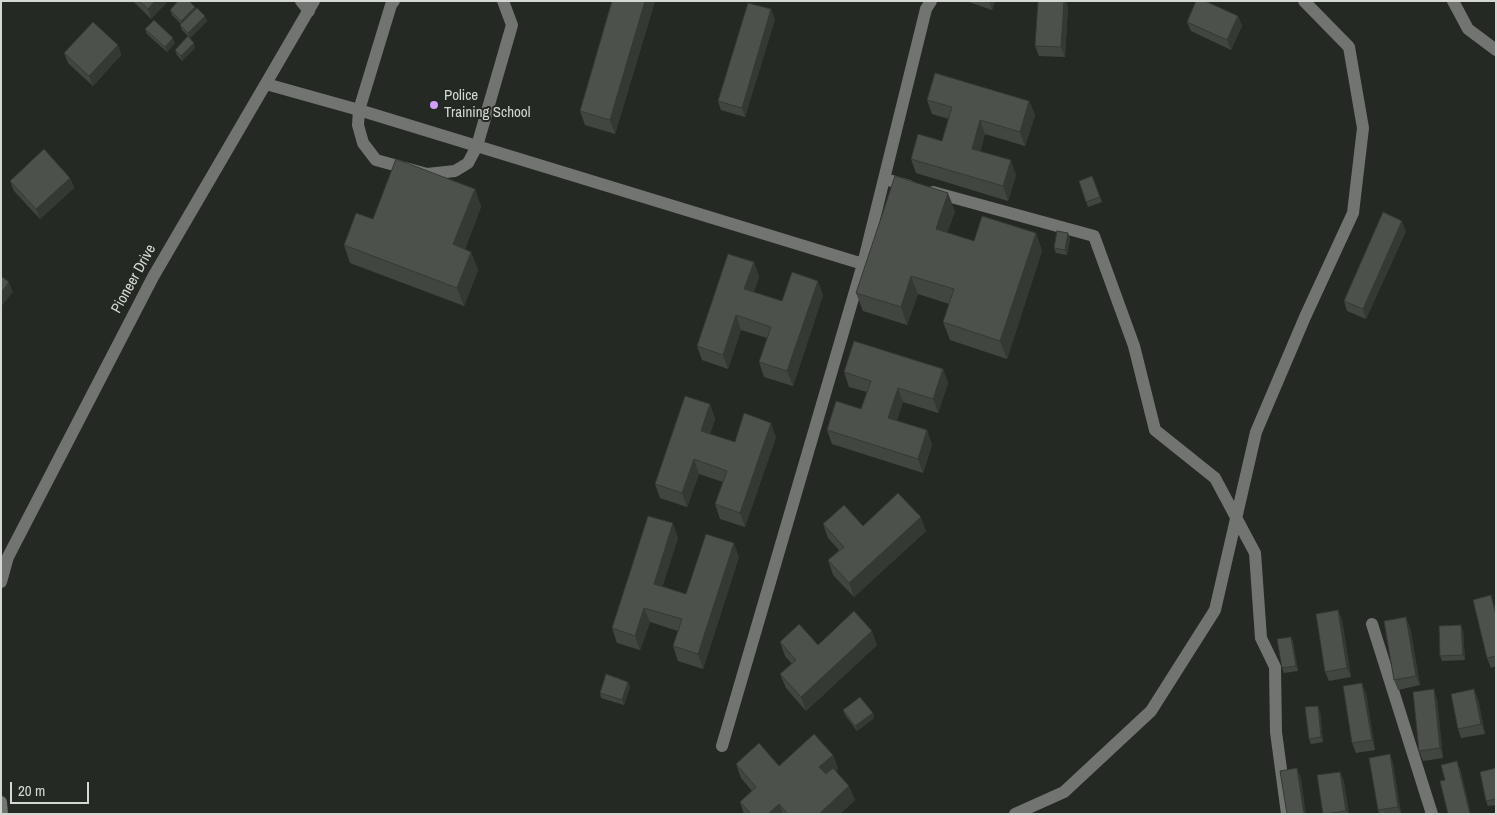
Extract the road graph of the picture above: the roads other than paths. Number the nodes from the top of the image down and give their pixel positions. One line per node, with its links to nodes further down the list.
1 (394, 1): 9 (street)
2 (504, 1): 10 (street)
3 (931, 1): 11 (street)
4 (1304, 1): 13 (street)
5 (1453, 1): 7 (street)
6 (308, 4): 8 (street, Pioneer Drive)
7 (1496, 50)
8 (266, 84): 9 (street); 14 (street, Pioneer Drive)
9 (359, 110): 10 (street); 10 (street)
10 (477, 146): 12 (street)
11 (885, 180): 12 (street); 13 (street)
12 (863, 264): 17 (street)
13 (1236, 517): 20 (street); 21 (street)
14 (5, 556): 15 (street, Pioneer Drive)
15 (1, 582)
16 (1372, 624): 22 (street)
17 (722, 746)
18 (1, 802): 19 (street)
19 (2, 814)
20 (1015, 814)
21 (1287, 814)
22 (1432, 814)

